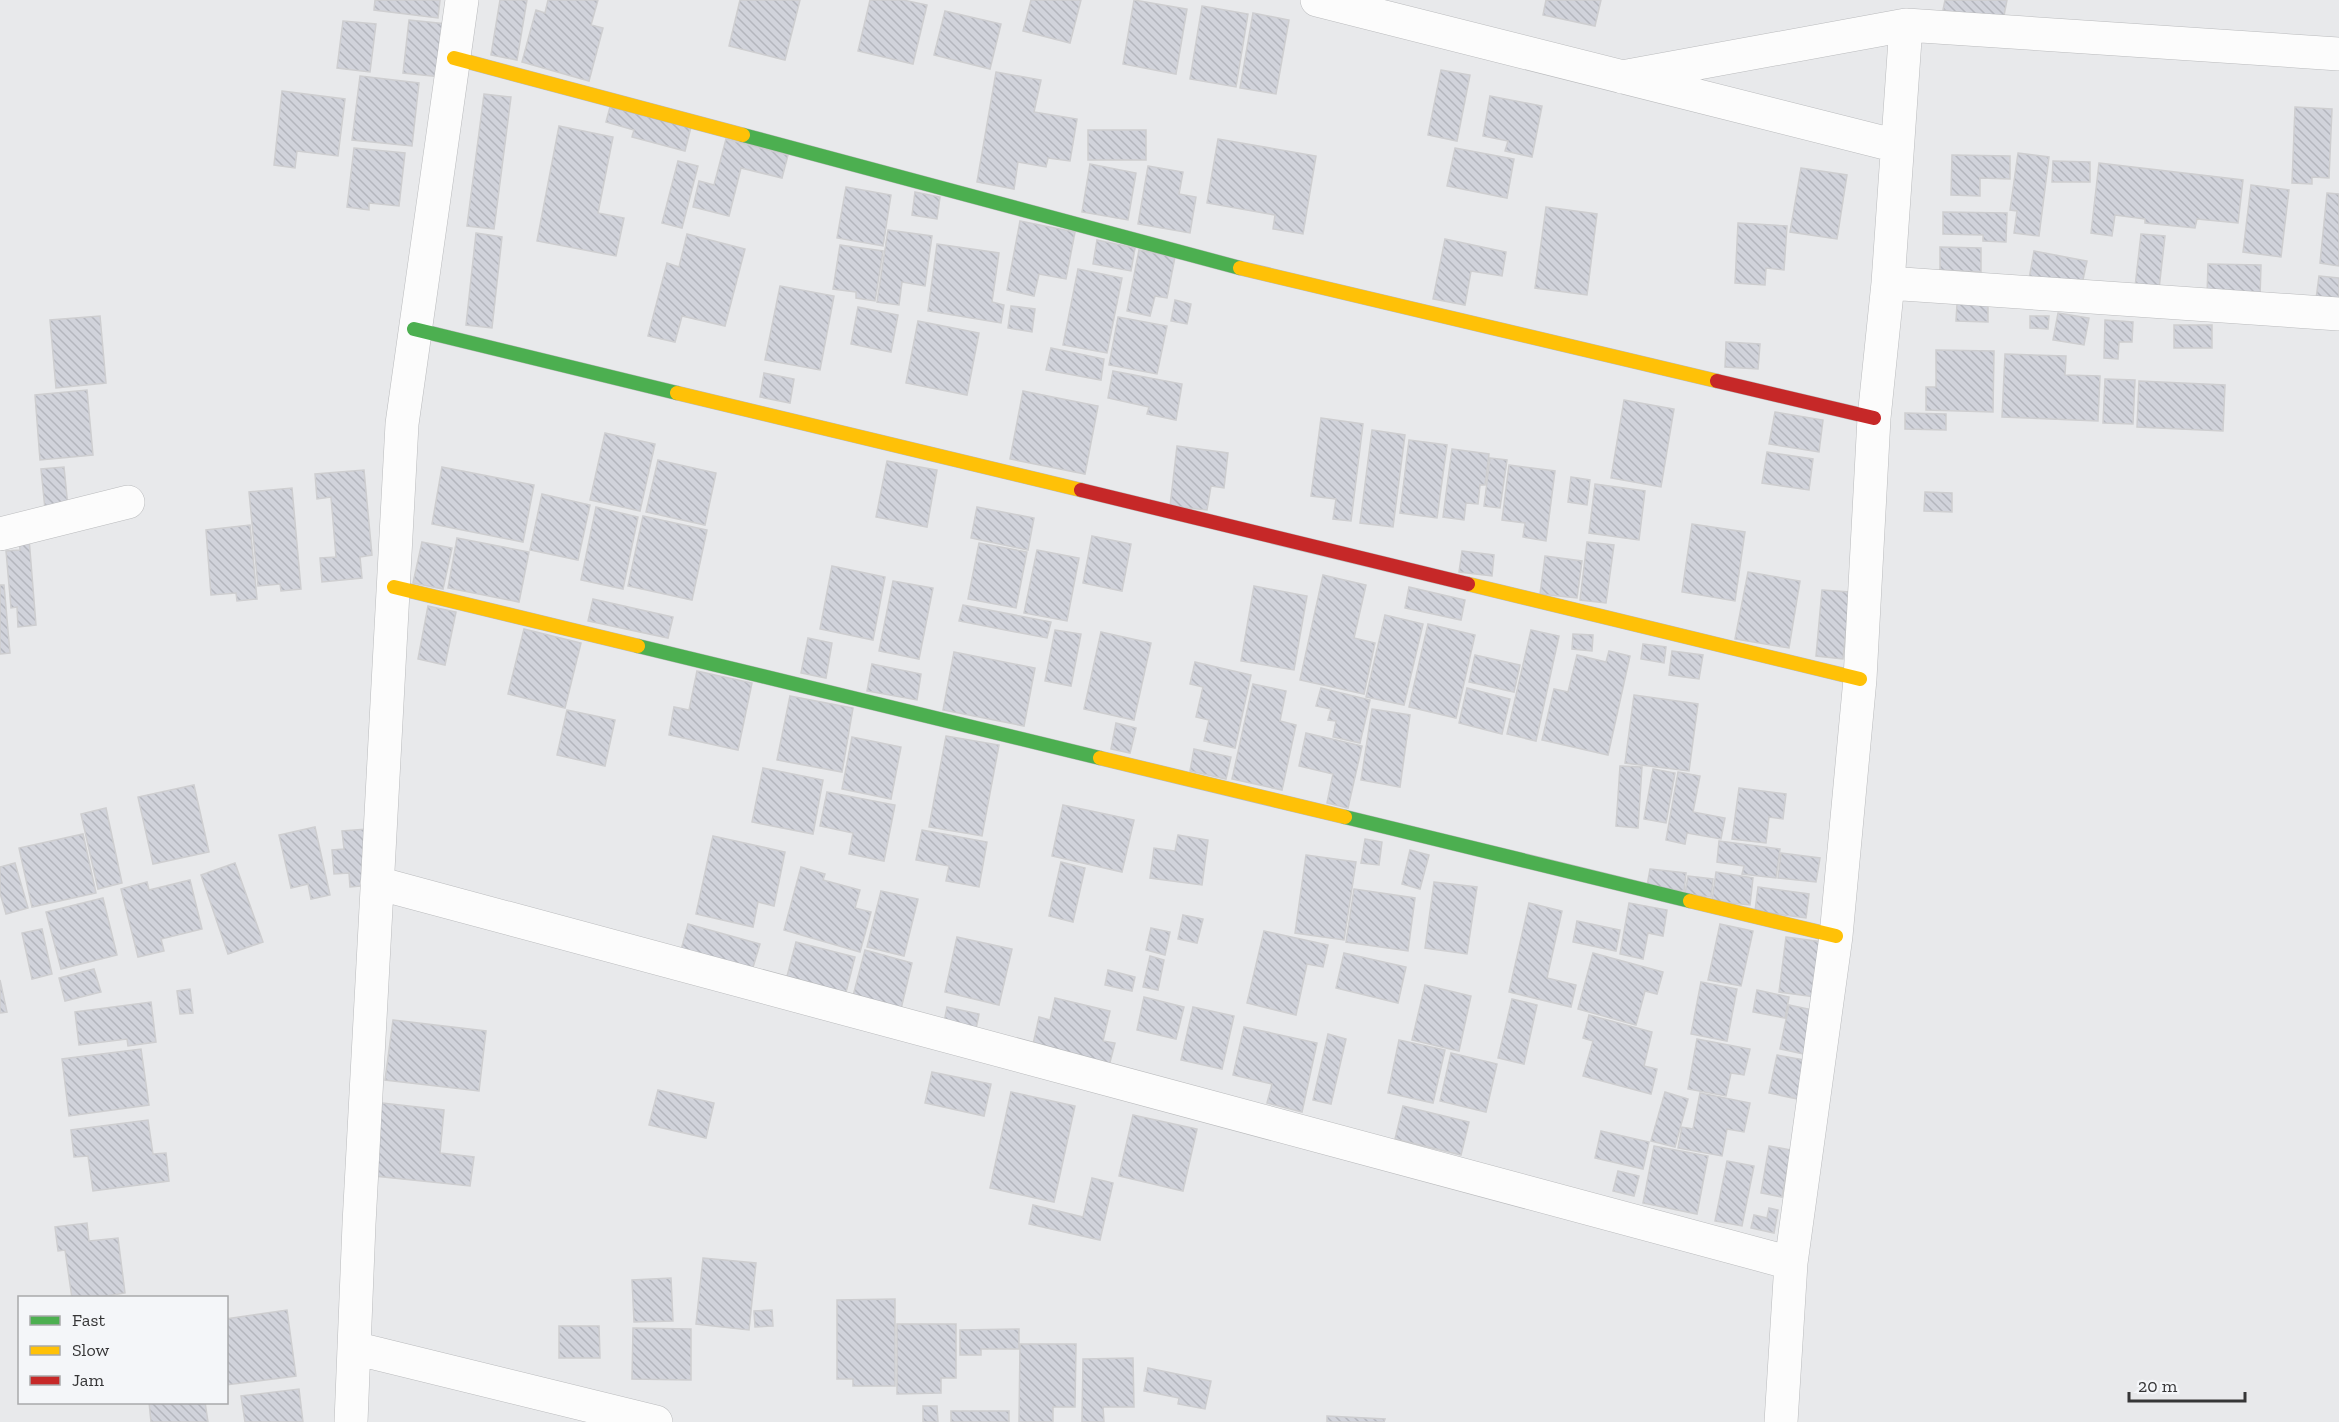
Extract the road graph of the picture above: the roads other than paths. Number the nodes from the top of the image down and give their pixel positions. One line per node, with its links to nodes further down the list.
1 (462, 0): 5 (street)
2 (1317, 0): 6 (street)
3 (1906, 25): 4 (street); 6 (street); 7 (street)
4 (2339, 54)
5 (454, 58): 10 (street); 11 (street)
6 (1622, 77): 7 (street)
7 (1897, 146): 8 (street)
8 (1888, 283): 9 (street); 11 (street)
9 (2339, 314)
10 (414, 329): 14 (street); 15 (street)
11 (1874, 418): 15 (street)
12 (128, 502): 13 (street)
13 (0, 534)
14 (394, 587): 16 (street); 17 (street)
15 (1860, 679): 17 (street)
16 (377, 884): 18 (street); 19 (street)
17 (1836, 936): 18 (street)
18 (1791, 1263): 22 (street)
19 (354, 1348): 20 (street); 21 (street)
20 (351, 1422)
21 (656, 1422)
22 (1781, 1422)

